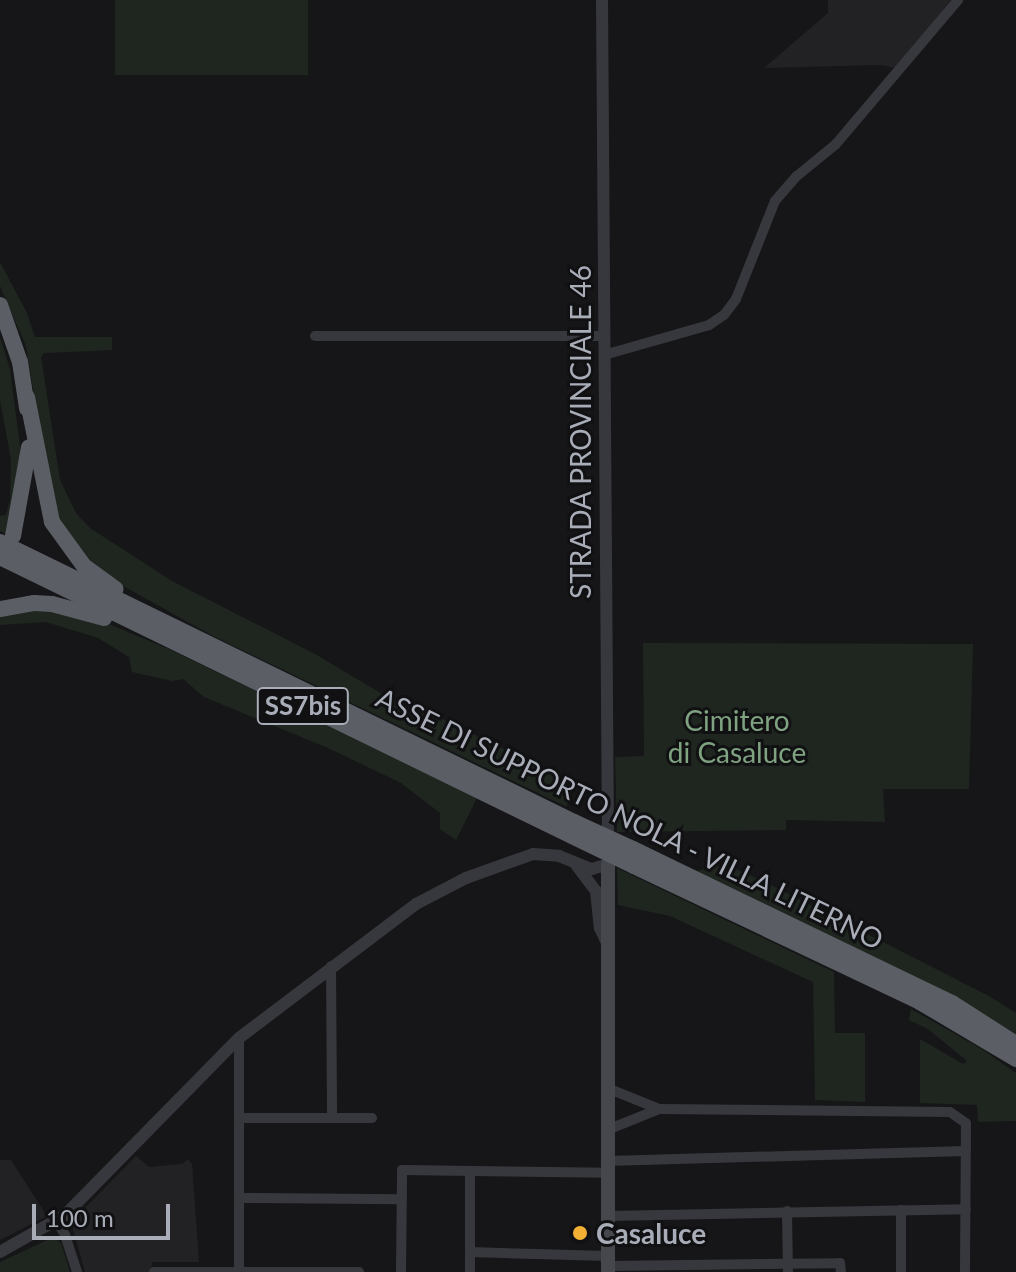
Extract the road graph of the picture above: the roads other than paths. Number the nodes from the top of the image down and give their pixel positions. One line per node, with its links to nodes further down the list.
1 (602, 0): 5 (street, STRADA PROVINCIALE 46)
2 (958, 0): 6 (street)
3 (0, 305): 7 (highway)
4 (315, 336): 5 (street)
5 (604, 336): 6 (street, STRADA PROVINCIALE 46)
6 (604, 355): 13 (street, STRADA PROVINCIALE 46)
7 (27, 397): 8 (highway); 11 (highway)
8 (6, 539): 11 (highway, ASSE DI SUPPORTO NOLA - VILLA LITERNO / SS7bis)
9 (0, 557): 12 (highway, ASSE DI SUPPORTO NOLA - VILLA LITERNO / SS7bis)
10 (0, 609): 12 (highway)
11 (146, 611): 14 (highway, ASSE DI SUPPORTO NOLA - VILLA LITERNO / SS7bis)
12 (160, 636): 14 (highway, ASSE DI SUPPORTO NOLA - VILLA LITERNO / SS7bis)
13 (607, 825): 16 (street); 17 (street, STRADA PROVINCIALE 46)
14 (573, 829): 15 (highway, ASSE DI SUPPORTO NOLA - VILLA LITERNO / SS7bis, bridge)
15 (634, 857): 21 (highway, ASSE DI SUPPORTO NOLA - VILLA LITERNO / SS7bis); 22 (highway, ASSE DI SUPPORTO NOLA - VILLA LITERNO / SS7bis)
16 (572, 861): 17 (street); 18 (street); 19 (street)
17 (608, 864): 18 (main road)
18 (608, 945): 23 (main road)
19 (331, 966): 20 (street); 26 (street)
20 (239, 1038): 25 (street); 38 (street)
21 (1016, 1044)
22 (1016, 1059)
23 (607, 1088): 24 (street); 28 (main road)
24 (659, 1109): 28 (street); 29 (street)
25 (239, 1118): 26 (street); 32 (street)
26 (332, 1118): 27 (street)
27 (372, 1118)
28 (607, 1130): 30 (main road)
29 (966, 1151): 30 (street); 34 (street)
30 (607, 1167): 31 (street); 37 (main road)
31 (470, 1171): 33 (street); 40 (street)
32 (240, 1198): 33 (street); 45 (street)
33 (402, 1199): 49 (street)
34 (966, 1209): 35 (street); 53 (street)
35 (901, 1210): 36 (street); 52 (street)
36 (787, 1211): 37 (street); 44 (street)
37 (608, 1216): 41 (main road)
38 (57, 1222): 39 (street); 46 (street)
39 (0, 1252)
40 (470, 1252): 41 (street); 50 (street)
41 (608, 1264): 42 (street)
42 (686, 1268): 43 (street)
43 (737, 1268): 44 (street)
44 (788, 1268): 51 (street)
45 (239, 1271): 47 (street); 48 (street)
46 (77, 1272)
47 (154, 1272)
48 (359, 1272)
49 (401, 1272)
50 (470, 1272)
51 (841, 1272)
52 (901, 1272)
53 (965, 1272)

